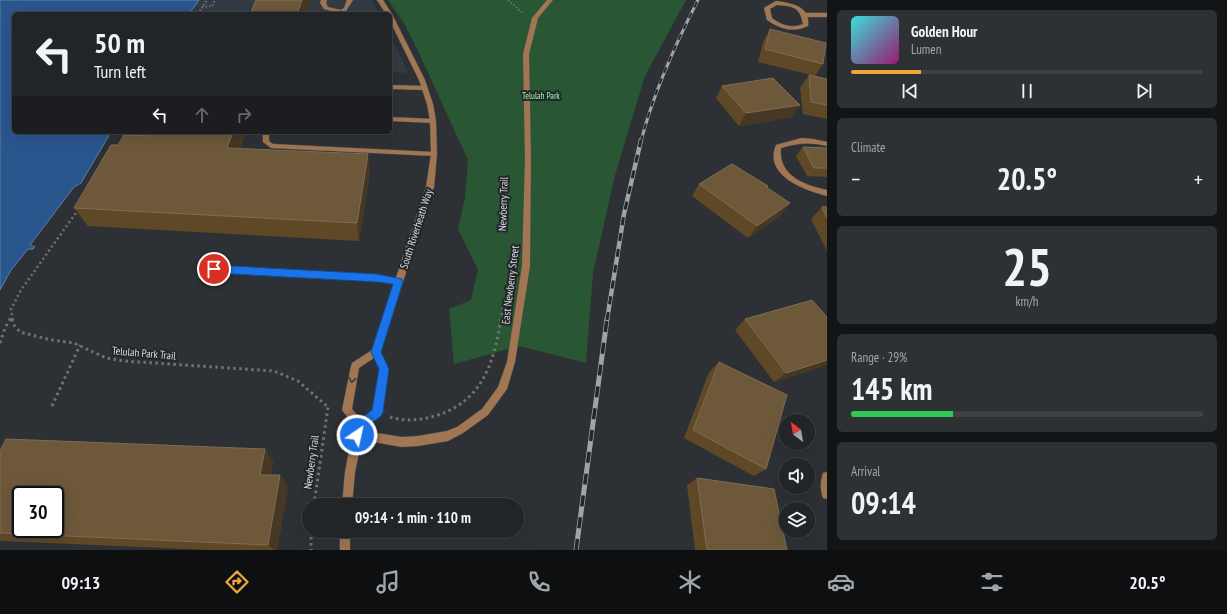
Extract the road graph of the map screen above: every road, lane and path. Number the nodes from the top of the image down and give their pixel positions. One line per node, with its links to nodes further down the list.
1 (207, 0): 8 (path)
2 (215, 0): 8 (path)
3 (324, 0): 11 (street)
4 (350, 0): 12 (street)
5 (380, 0): 13 (street, South Riverheath Way)
6 (508, 0): 14 (path)
7 (550, 0): 39 (street, East Newberry Street)
8 (202, 7): 10 (path)
9 (527, 11): 14 (path)
10 (199, 12)
11 (338, 12)
12 (342, 12)
13 (388, 12)
14 (525, 14): 18 (path)
15 (805, 15): 15 (street); 16 (street)
16 (827, 15)
17 (392, 19): 20 (street, South Riverheath Way)
18 (522, 19)
19 (392, 87): 20 (street)
20 (425, 88): 22 (street, South Riverheath Way)
21 (392, 119): 22 (street)
22 (433, 121): 25 (street, South Riverheath Way)
23 (265, 134): 25 (street)
24 (827, 144): 26 (street)
25 (434, 154): 29 (street, South Riverheath Way)
26 (827, 193)
27 (78, 209): 31 (path)
28 (214, 269): 29 (street)
29 (399, 282): 34 (street, South Riverheath Way)
30 (504, 301): 38 (path)
31 (12, 316): 32 (path); 33 (path, Telulah Park Trail)
32 (0, 343)
33 (80, 345): 35 (path); 36 (path, Telulah Park Trail)
34 (376, 352): 37 (street, one-way to 37); 38 (street)
35 (52, 406)
36 (328, 407): 37 (path); 42 (path, Newberry Trail)
37 (347, 410): 39 (street)
38 (377, 412): 39 (street)
39 (358, 431): 43 (street)
40 (827, 477): 41 (street)
41 (827, 494)
42 (315, 498)
43 (348, 498)
44 (311, 538): 46 (path)
45 (345, 538): 47 (street)
46 (311, 550)
47 (345, 550)

